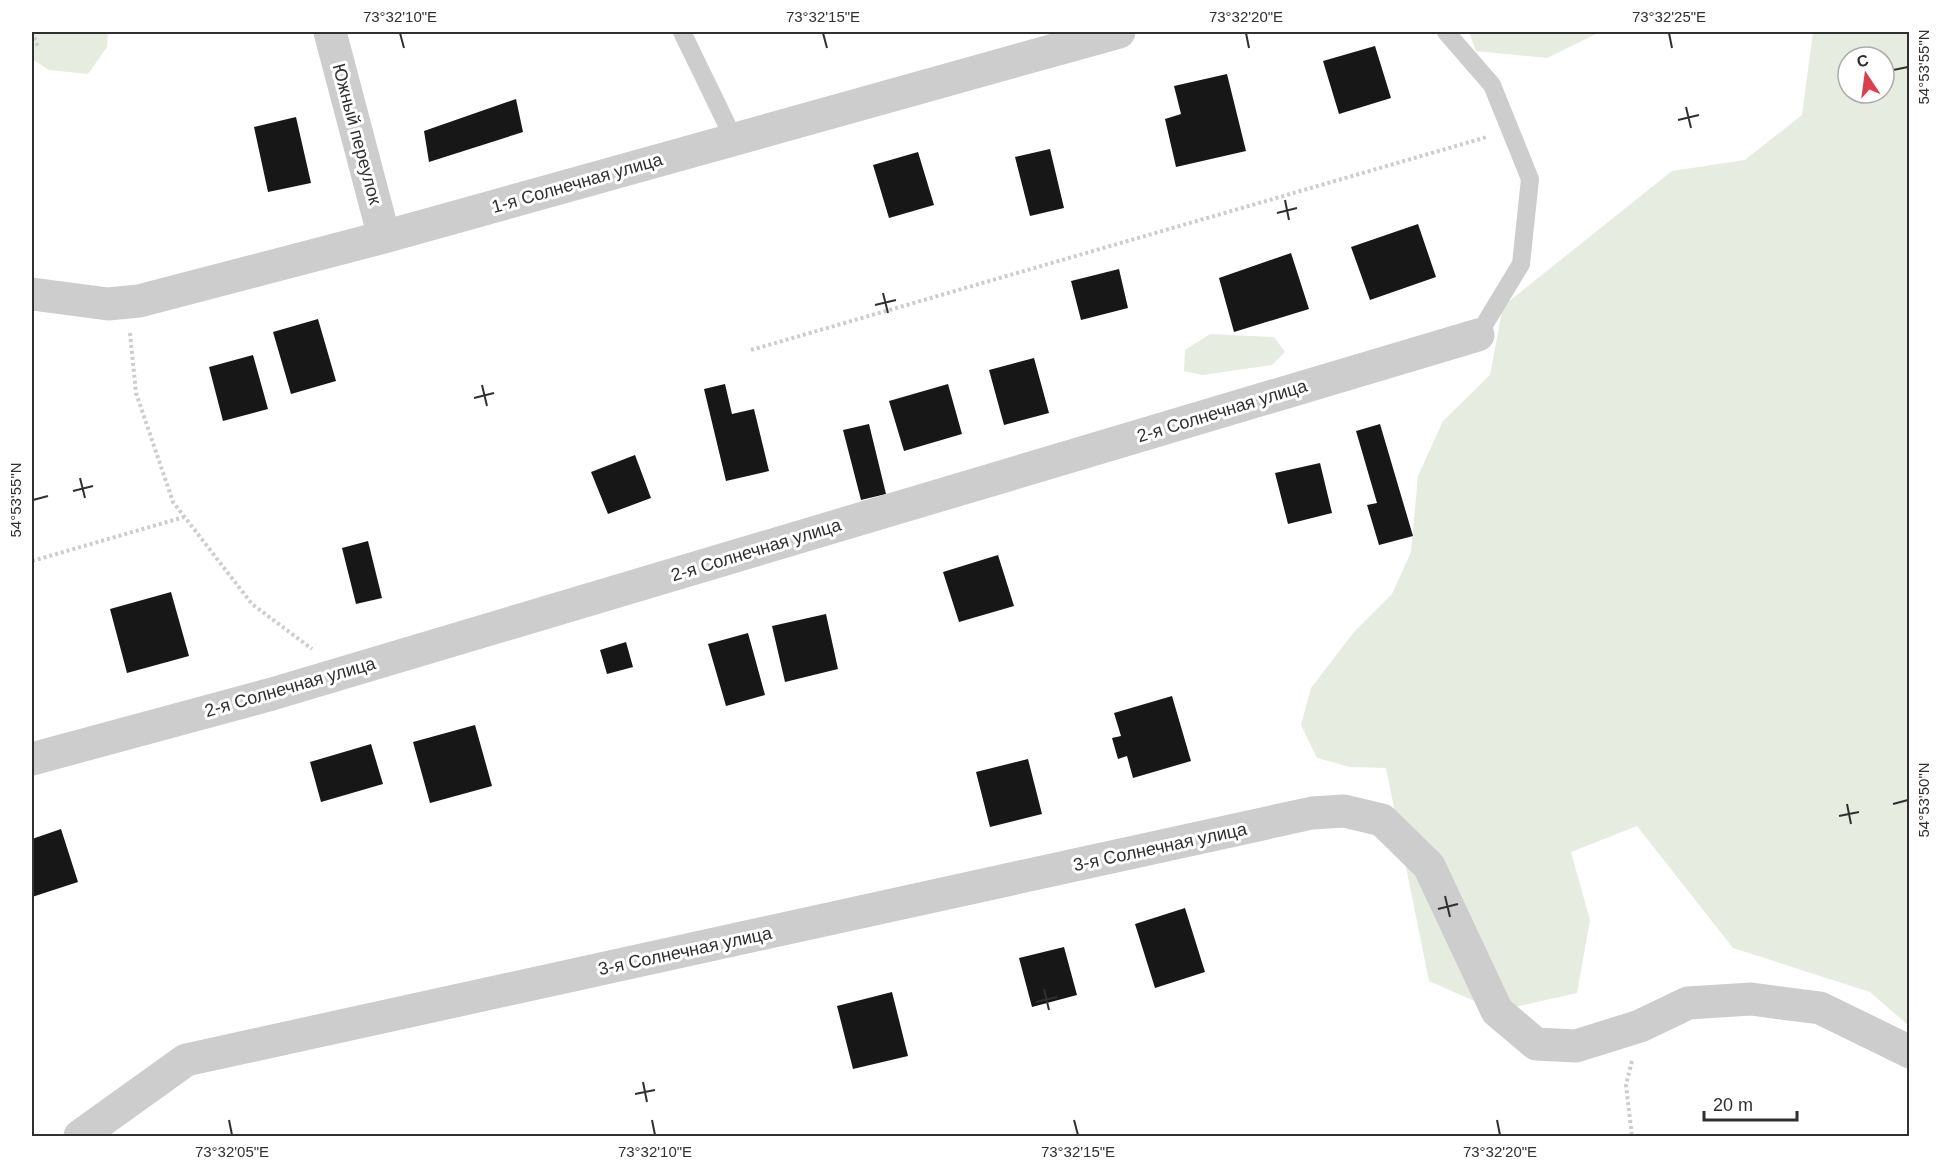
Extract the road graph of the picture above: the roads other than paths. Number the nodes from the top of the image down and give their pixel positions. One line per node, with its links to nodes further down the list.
1 (330, 32): 6 (street, Южный переулок)
2 (682, 32): 5 (lane)
3 (1119, 32): 5 (street, 1-я Солнечная улица)
4 (1446, 32): 8 (lane)
5 (737, 138): 6 (street, 1-я Солнечная улица)
6 (384, 237): 7 (street, 1-я Солнечная улица)
7 (32, 294)
8 (1478, 335): 9 (street, 2-я Солнечная улица)
9 (32, 759)
10 (1910, 1052): 11 (street, 3-я Солнечная улица)
11 (80, 1137)

